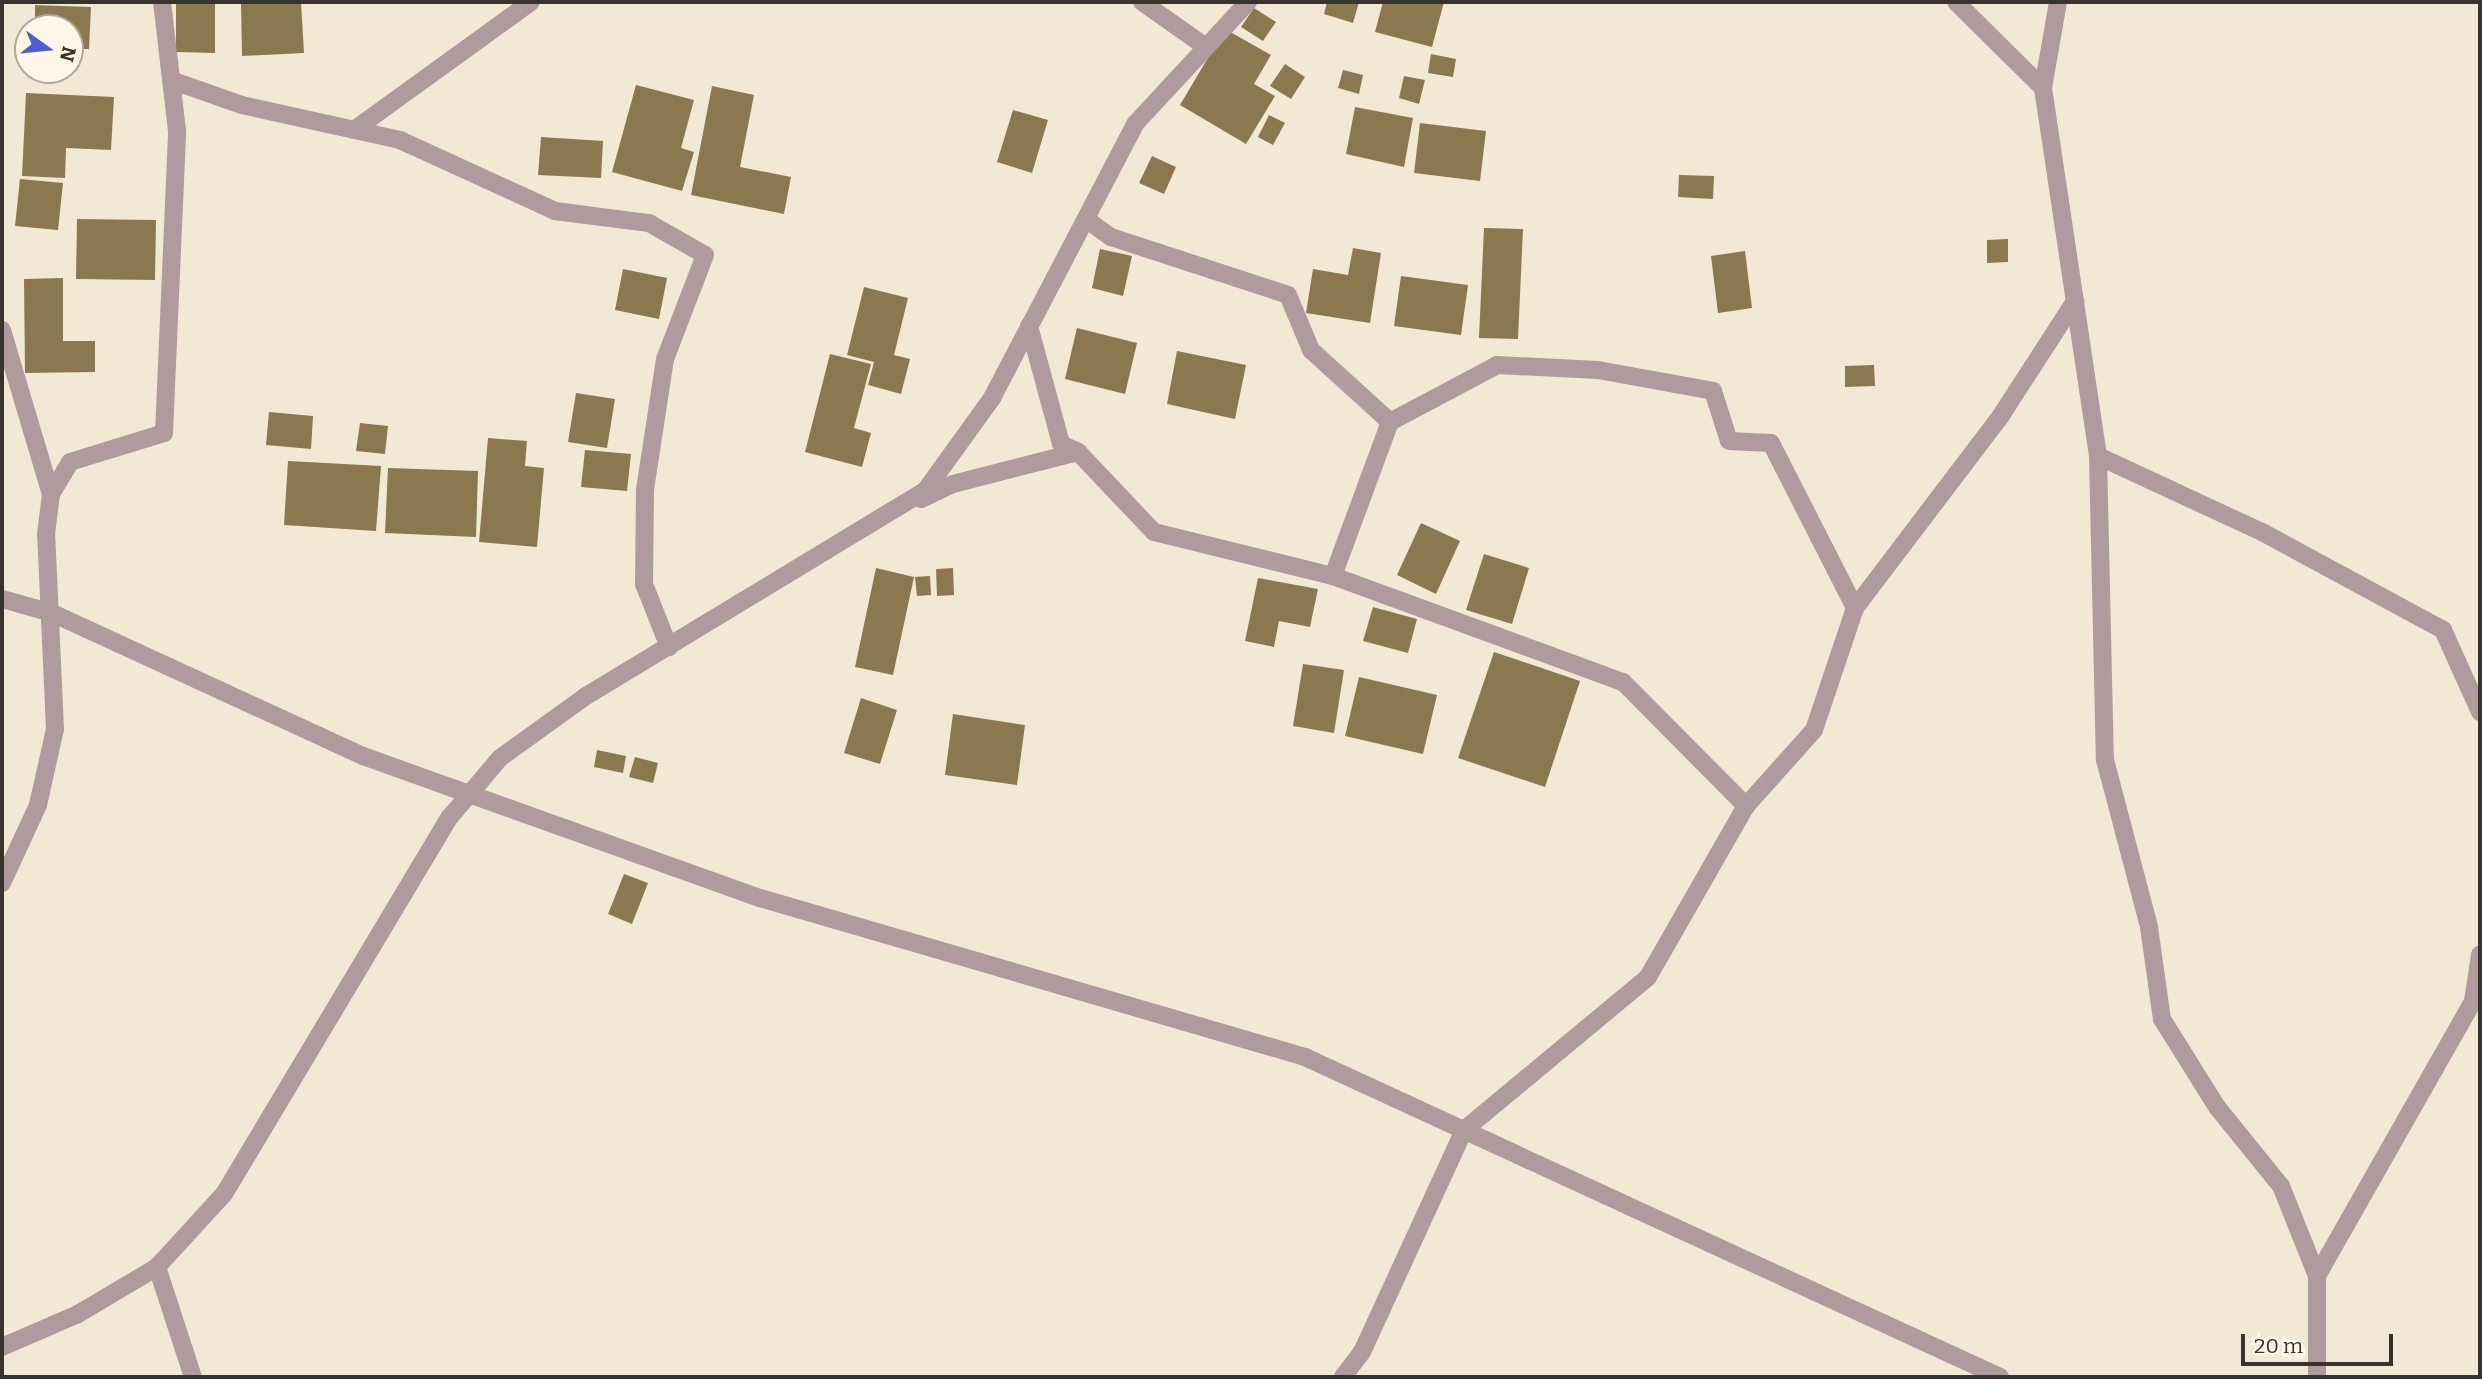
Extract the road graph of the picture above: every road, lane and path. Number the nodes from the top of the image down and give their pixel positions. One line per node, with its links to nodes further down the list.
1 (162, 2): 8 (street)
2 (531, 2): 10 (street)
3 (1142, 2): 7 (street)
4 (1248, 2): 7 (street)
5 (1956, 2): 9 (street)
6 (2058, 2): 9 (street)
7 (1206, 47): 11 (street)
8 (171, 80): 10 (street); 18 (street)
9 (2043, 88): 12 (street)
10 (354, 130): 24 (street)
11 (1086, 219): 13 (street); 15 (street)
12 (2075, 301): 17 (street); 22 (street)
13 (1029, 326): 16 (street); 19 (street)
14 (2, 330): 18 (street)
15 (1390, 422): 20 (street); 22 (street)
16 (1078, 452): 19 (street); 20 (street)
17 (2098, 456): 25 (street); 32 (street)
18 (51, 494): 23 (street)
19 (902, 509): 24 (street)
20 (1333, 576): 27 (street)
21 (2, 599): 23 (street)
22 (1855, 608): 27 (street)
23 (52, 613): 26 (street); 28 (street)
24 (669, 647): 26 (street)
25 (2480, 712)
26 (470, 794): 30 (street); 31 (street)
27 (1746, 806): 30 (street)
28 (2, 883)
29 (2480, 955): 32 (street)
30 (1464, 1130): 35 (street); 36 (street)
31 (157, 1267): 33 (street); 34 (street)
32 (2317, 1276): 37 (street)
33 (2, 1347)
34 (193, 1377)
35 (1343, 1377)
36 (2000, 1377)
37 (2317, 1377)

